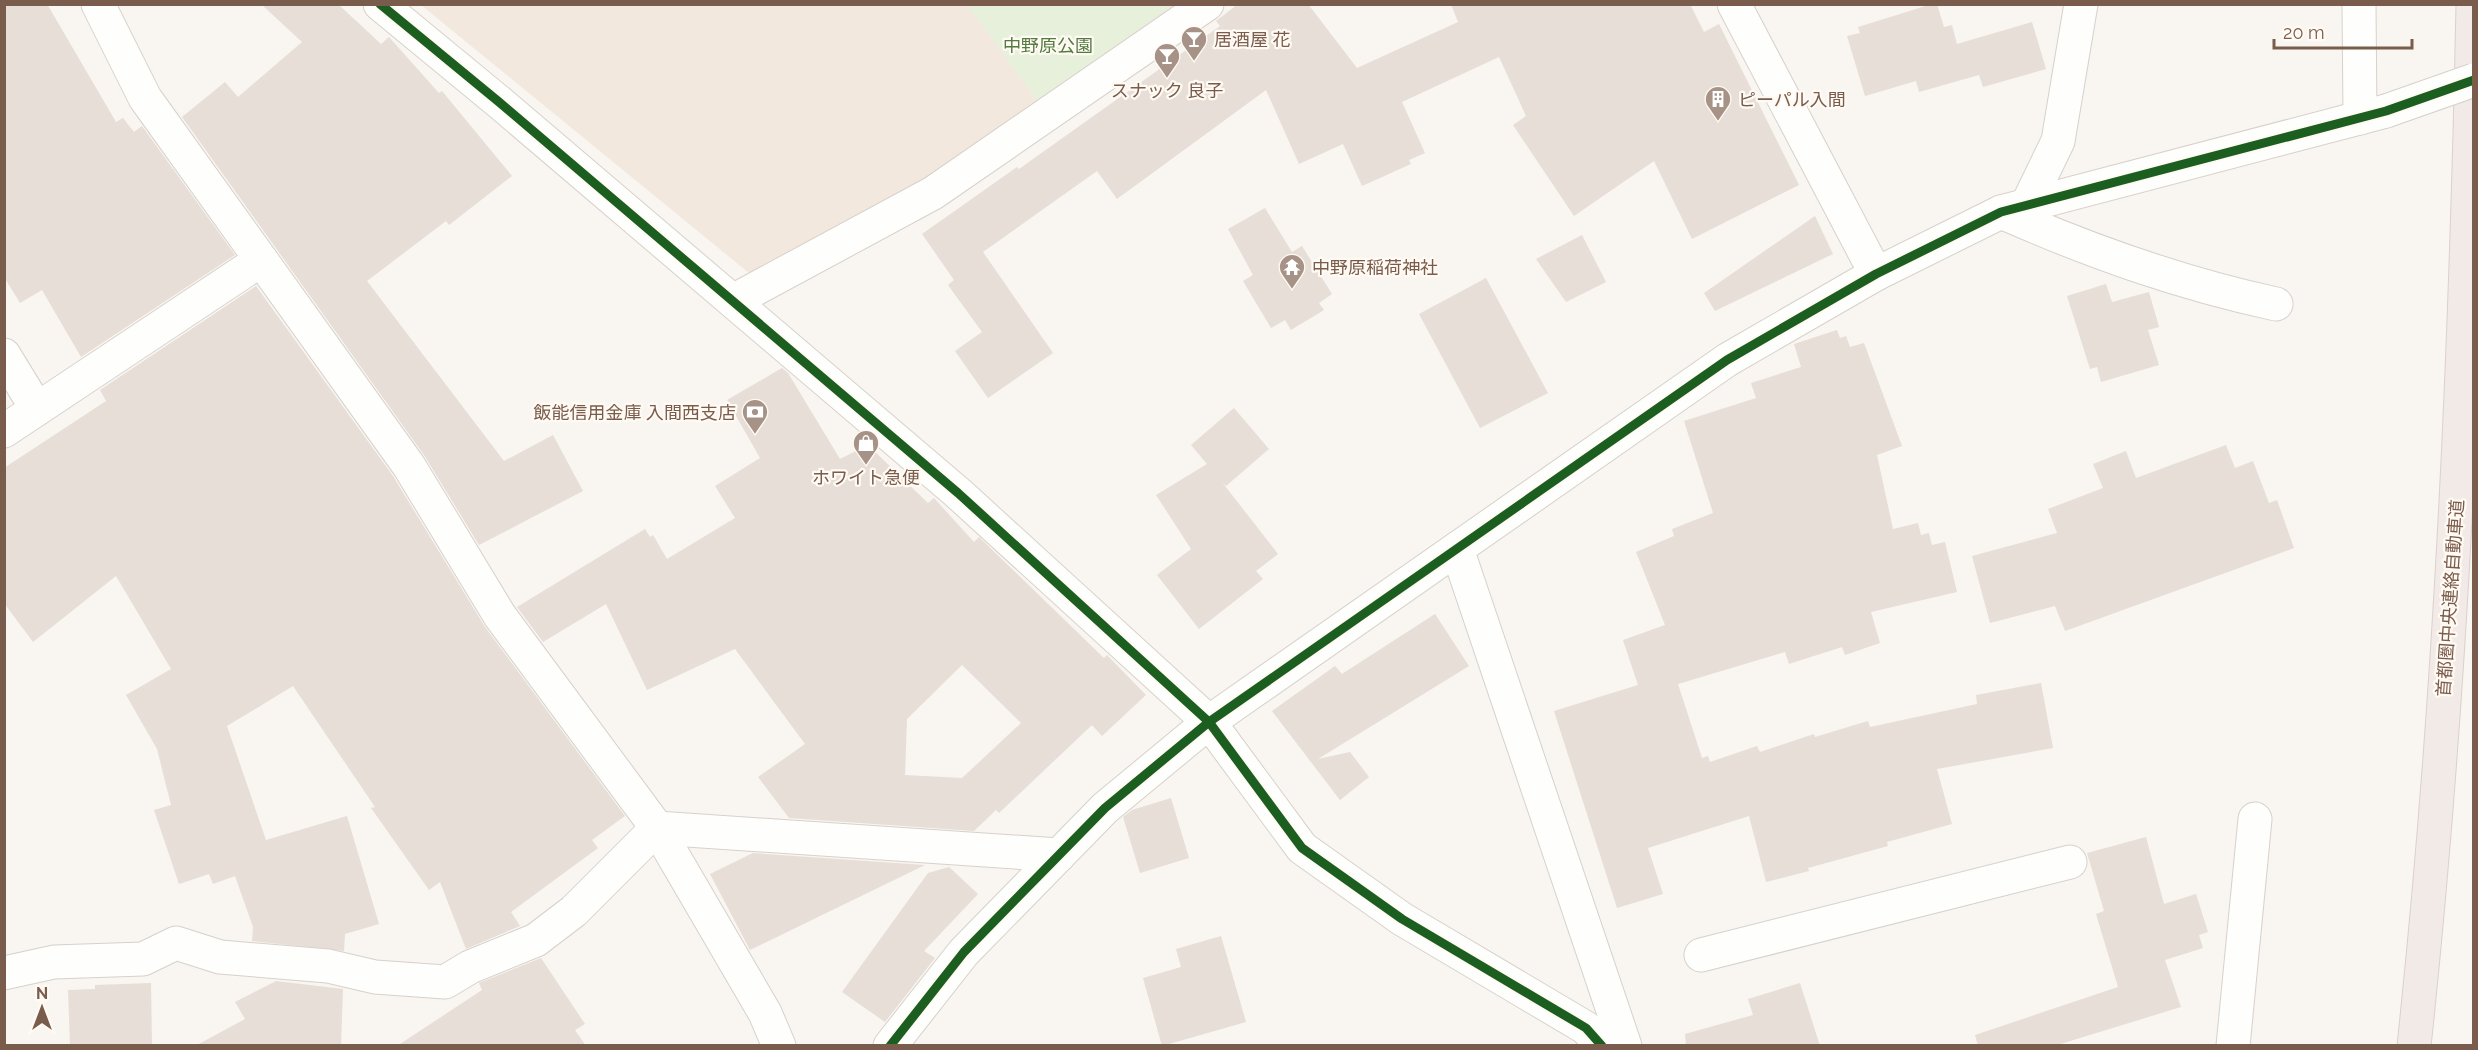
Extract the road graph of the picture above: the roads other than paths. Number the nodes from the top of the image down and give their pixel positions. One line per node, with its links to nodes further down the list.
1 (98, 4): 11 (street)
2 (380, 4): 13 (street)
3 (1207, 4): 13 (street)
4 (1734, 4): 12 (street)
5 (2082, 4): 10 (street)
6 (2359, 4): 9 (street)
7 (2473, 4): 31 (highway, 首都圏中央連絡自動車道)
8 (2474, 80): 9 (street, bridge)
9 (2373, 115): 10 (street)
10 (2014, 208): 12 (street); 14 (street)
11 (261, 260): 16 (street); 21 (street)
12 (1876, 274): 18 (street)
13 (733, 301): 19 (street)
14 (2276, 304)
15 (4, 355): 16 (street)
16 (37, 409): 17 (street)
17 (4, 431)
18 (1457, 549): 19 (street); 29 (street)
19 (1209, 722): 22 (street); 28 (street)
20 (2255, 819): 30 (street)
21 (657, 828): 22 (street); 25 (street); 26 (street)
22 (1059, 855): 27 (street)
23 (2070, 862): 24 (street)
24 (1701, 955)
25 (4, 973)
26 (779, 1046)
27 (890, 1046)
28 (1602, 1046)
29 (1625, 1046)
30 (2233, 1046)
31 (2414, 1046)

